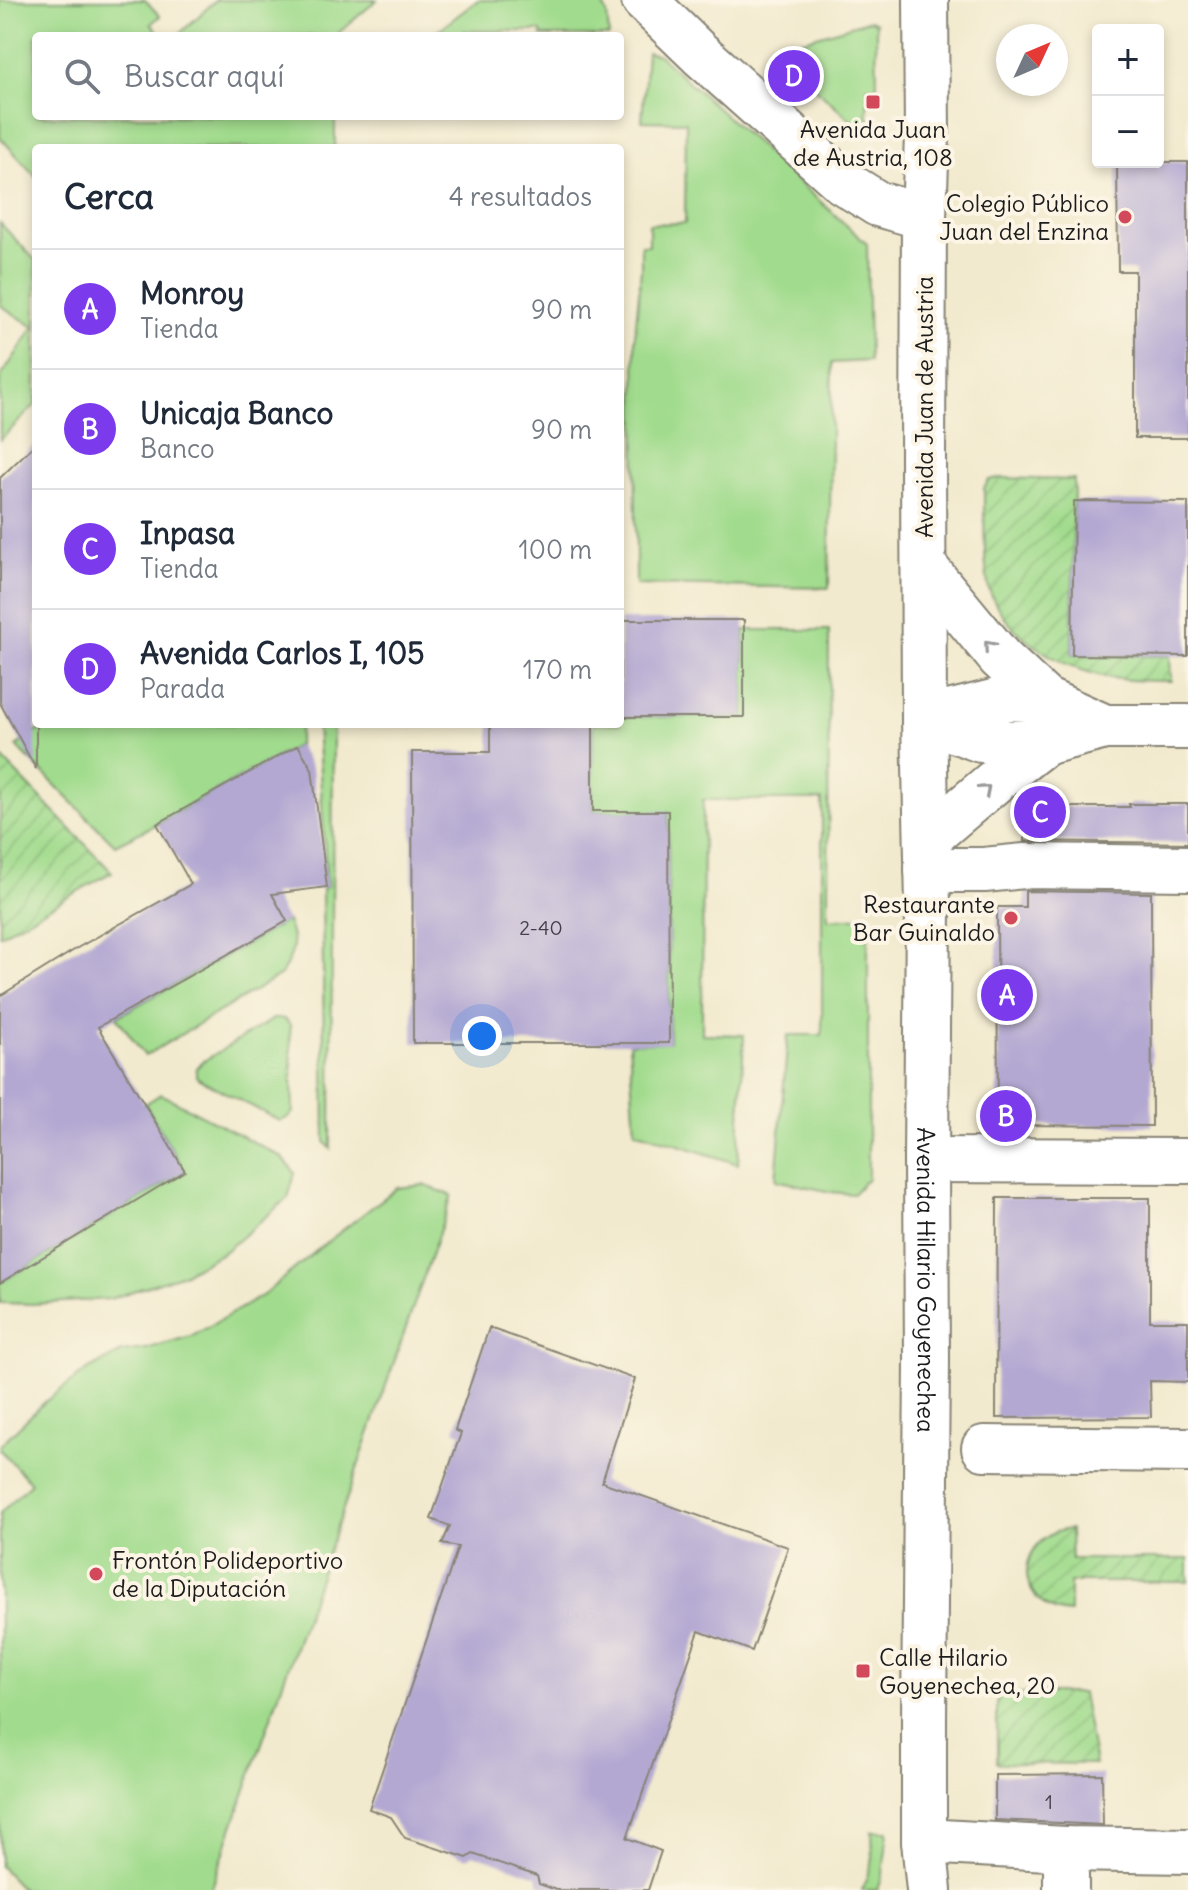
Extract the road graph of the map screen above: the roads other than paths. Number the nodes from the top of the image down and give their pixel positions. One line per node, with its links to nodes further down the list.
1 (644, 0): 3 (main road)
2 (926, 0): 3 (main road, Avenida Juan de Austria)
3 (924, 217): 4 (main road, Avenida Juan de Austria)
4 (924, 566): 5 (main road, one-way to 4); 6 (main road, Avenida Juan de Austria)
5 (1045, 700): 6 (main road); 7 (main road)
6 (924, 719): 9 (main road); 10 (main road, Avenida Hilario Goyenechea)
7 (1105, 727): 8 (main road); 9 (main road)
8 (1188, 727)
9 (1044, 743): 10 (main road, one-way to 9)
10 (927, 855): 11 (main road); 12 (main road, Avenida Hilario Goyenechea)
11 (1188, 868)
12 (926, 1160): 13 (main road); 16 (main road, Avenida Hilario Goyenechea)
13 (1188, 1161)
14 (984, 1448): 15 (main road)
15 (1188, 1450)
16 (924, 1841): 18 (main road); 19 (main road, Avenida Hilario Goyenechea); 20 (main road, Avenida Hilario Goyenechea)
17 (1188, 1851): 18 (main road)
18 (1066, 1869)
19 (905, 1890)
20 (929, 1890)

